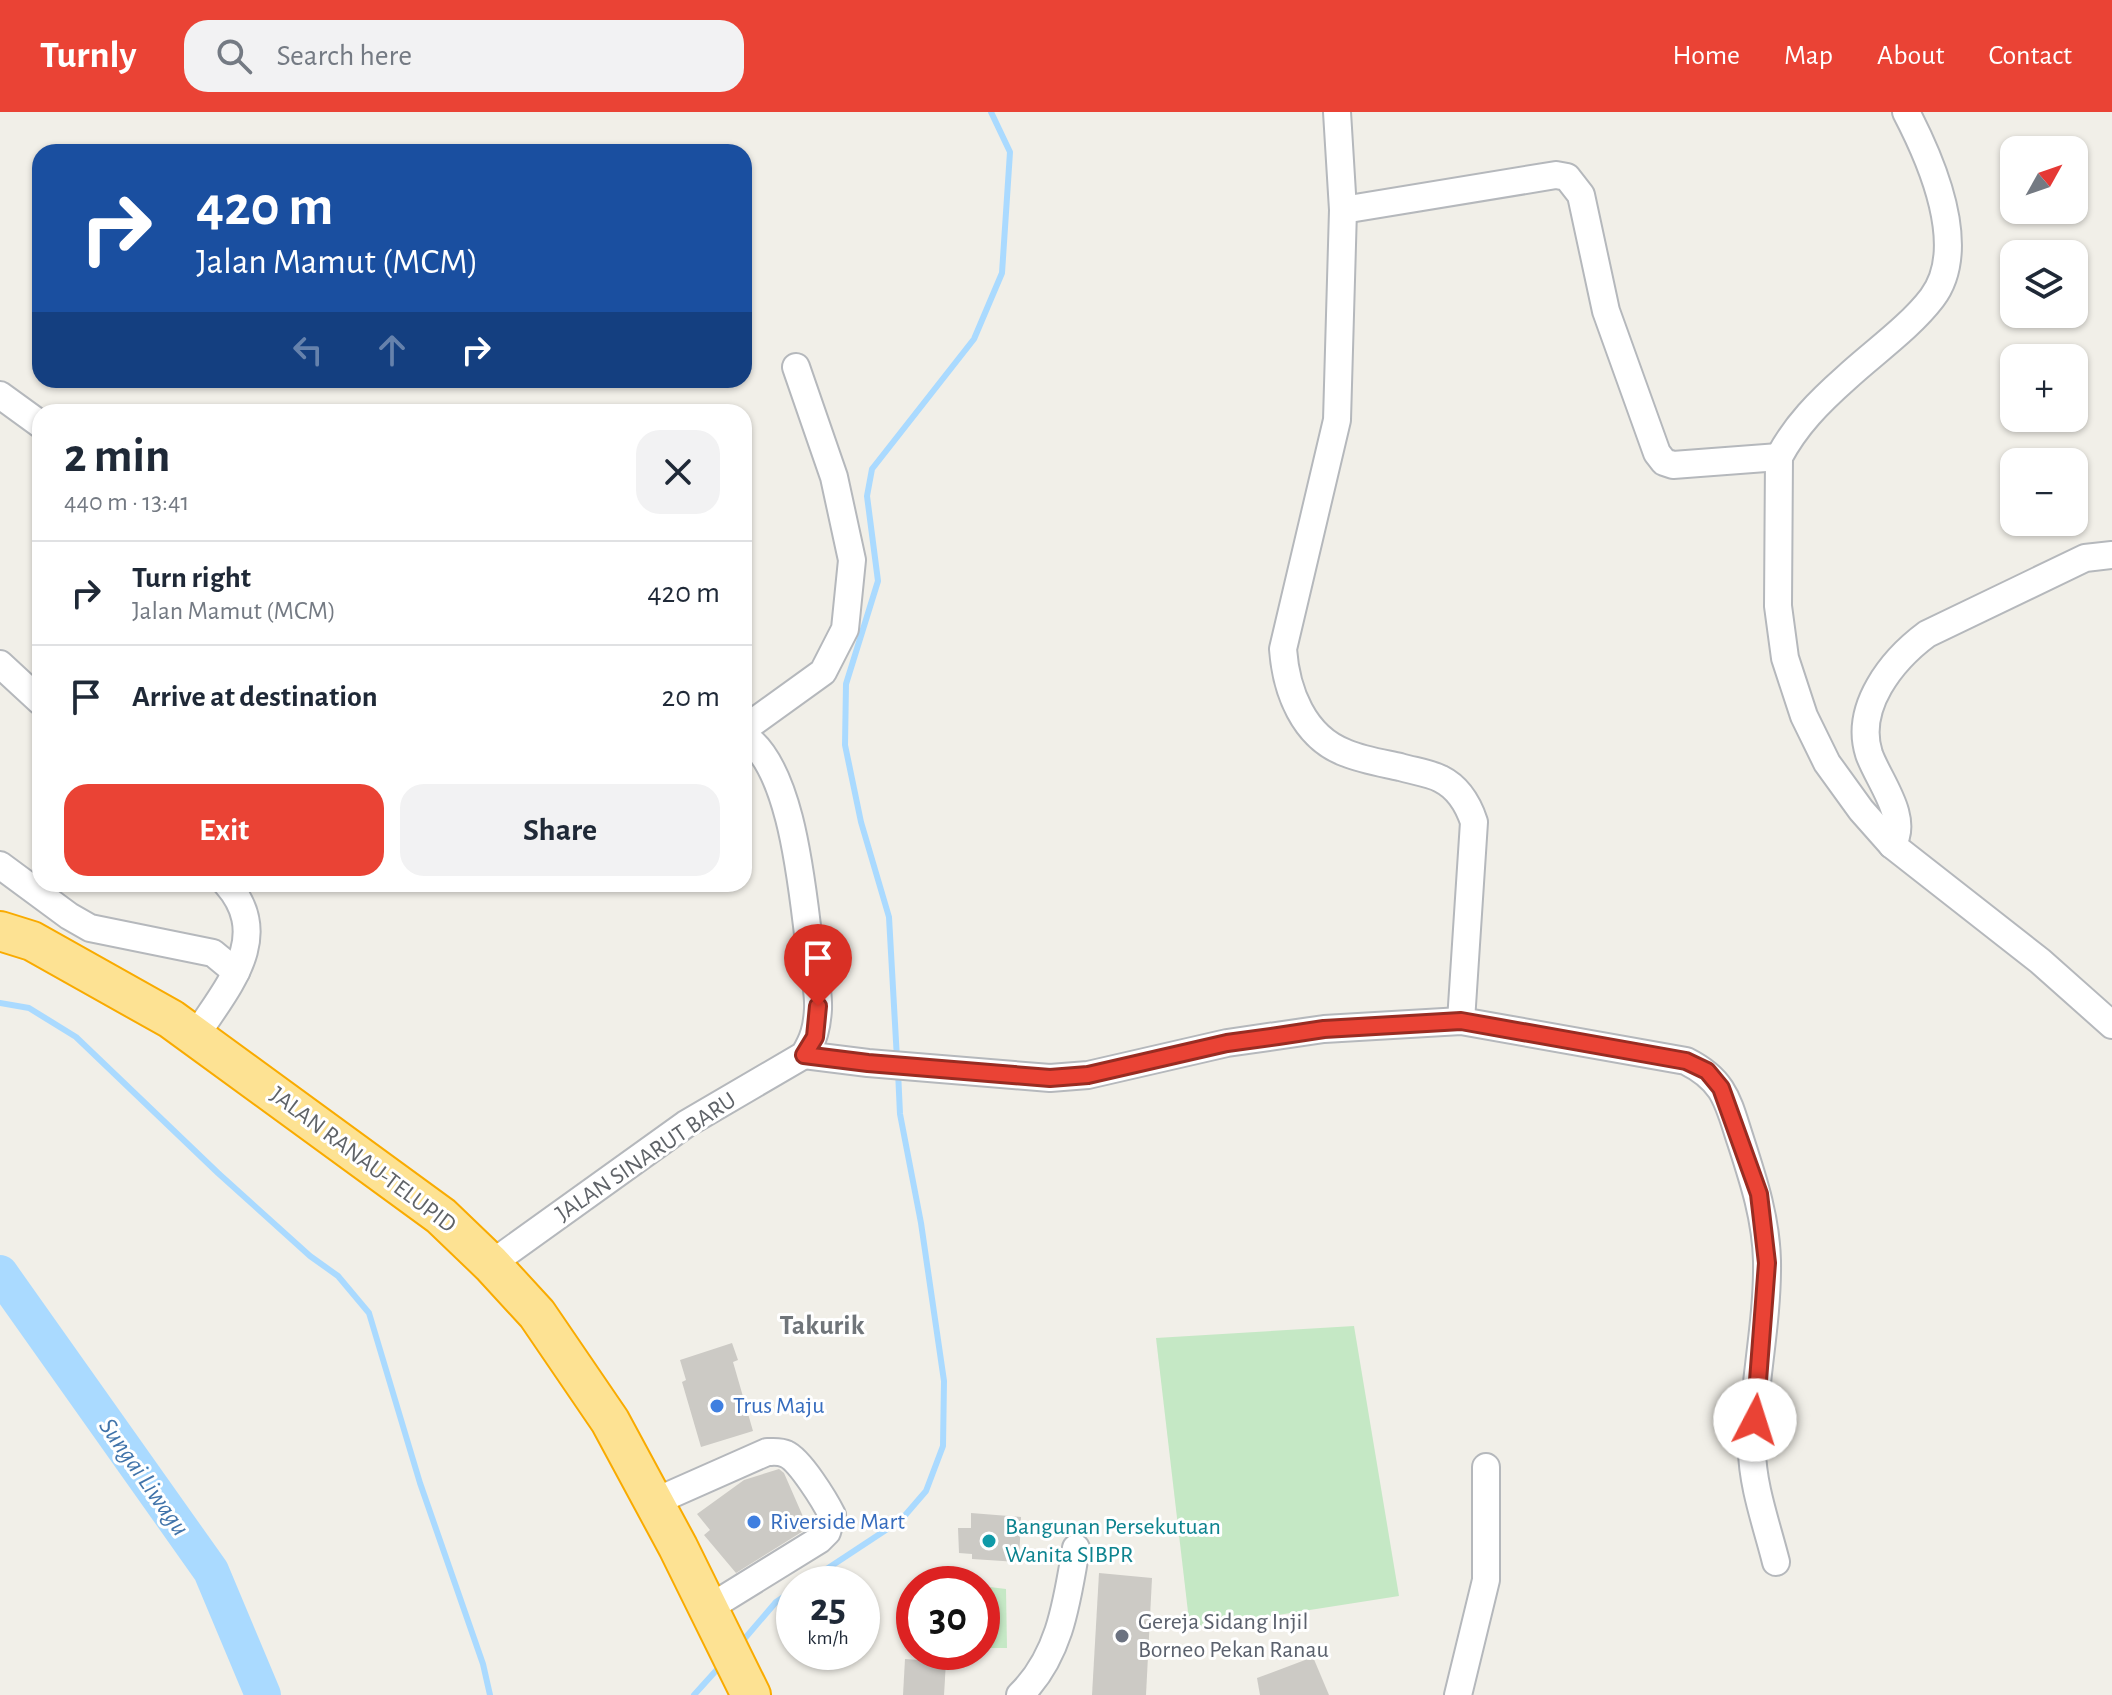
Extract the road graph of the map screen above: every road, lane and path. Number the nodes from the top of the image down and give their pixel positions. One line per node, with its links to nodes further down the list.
1 (1337, 112): 3 (street)
2 (1906, 112): 7 (street)
3 (1343, 210): 7 (street); 20 (street)
4 (796, 367): 11 (street)
5 (0, 395): 6 (street)
6 (32, 418)
7 (1779, 457): 13 (street)
8 (2112, 555): 13 (street)
9 (0, 664): 10 (street)
10 (32, 694)
11 (752, 723)
12 (752, 740): 23 (street)
13 (1892, 845): 21 (street)
14 (0, 865): 15 (street)
15 (32, 889)
16 (37, 892): 19 (street)
17 (233, 892): 19 (street)
18 (0, 931): 22 (highway, JALAN RANAU-TELUPID)
19 (236, 972): 22 (street)
20 (1461, 1021): 23 (street); 28 (street)
21 (2112, 1025)
22 (195, 1037): 24 (highway, JALAN RANAU-TELUPID)
23 (804, 1055): 24 (street, JALAN SINARUT BARU)
24 (491, 1264): 26 (highway, JALAN RANAU-TELUPID)
25 (1486, 1467): 32 (street)
26 (654, 1502): 29 (highway, JALAN RANAU-TELUPID); 29 (street)
27 (1076, 1548): 31 (street)
28 (1776, 1562)
29 (713, 1616): 30 (highway, JALAN RANAU-TELUPID)
30 (748, 1689)
31 (1020, 1695)
32 (1458, 1695)

